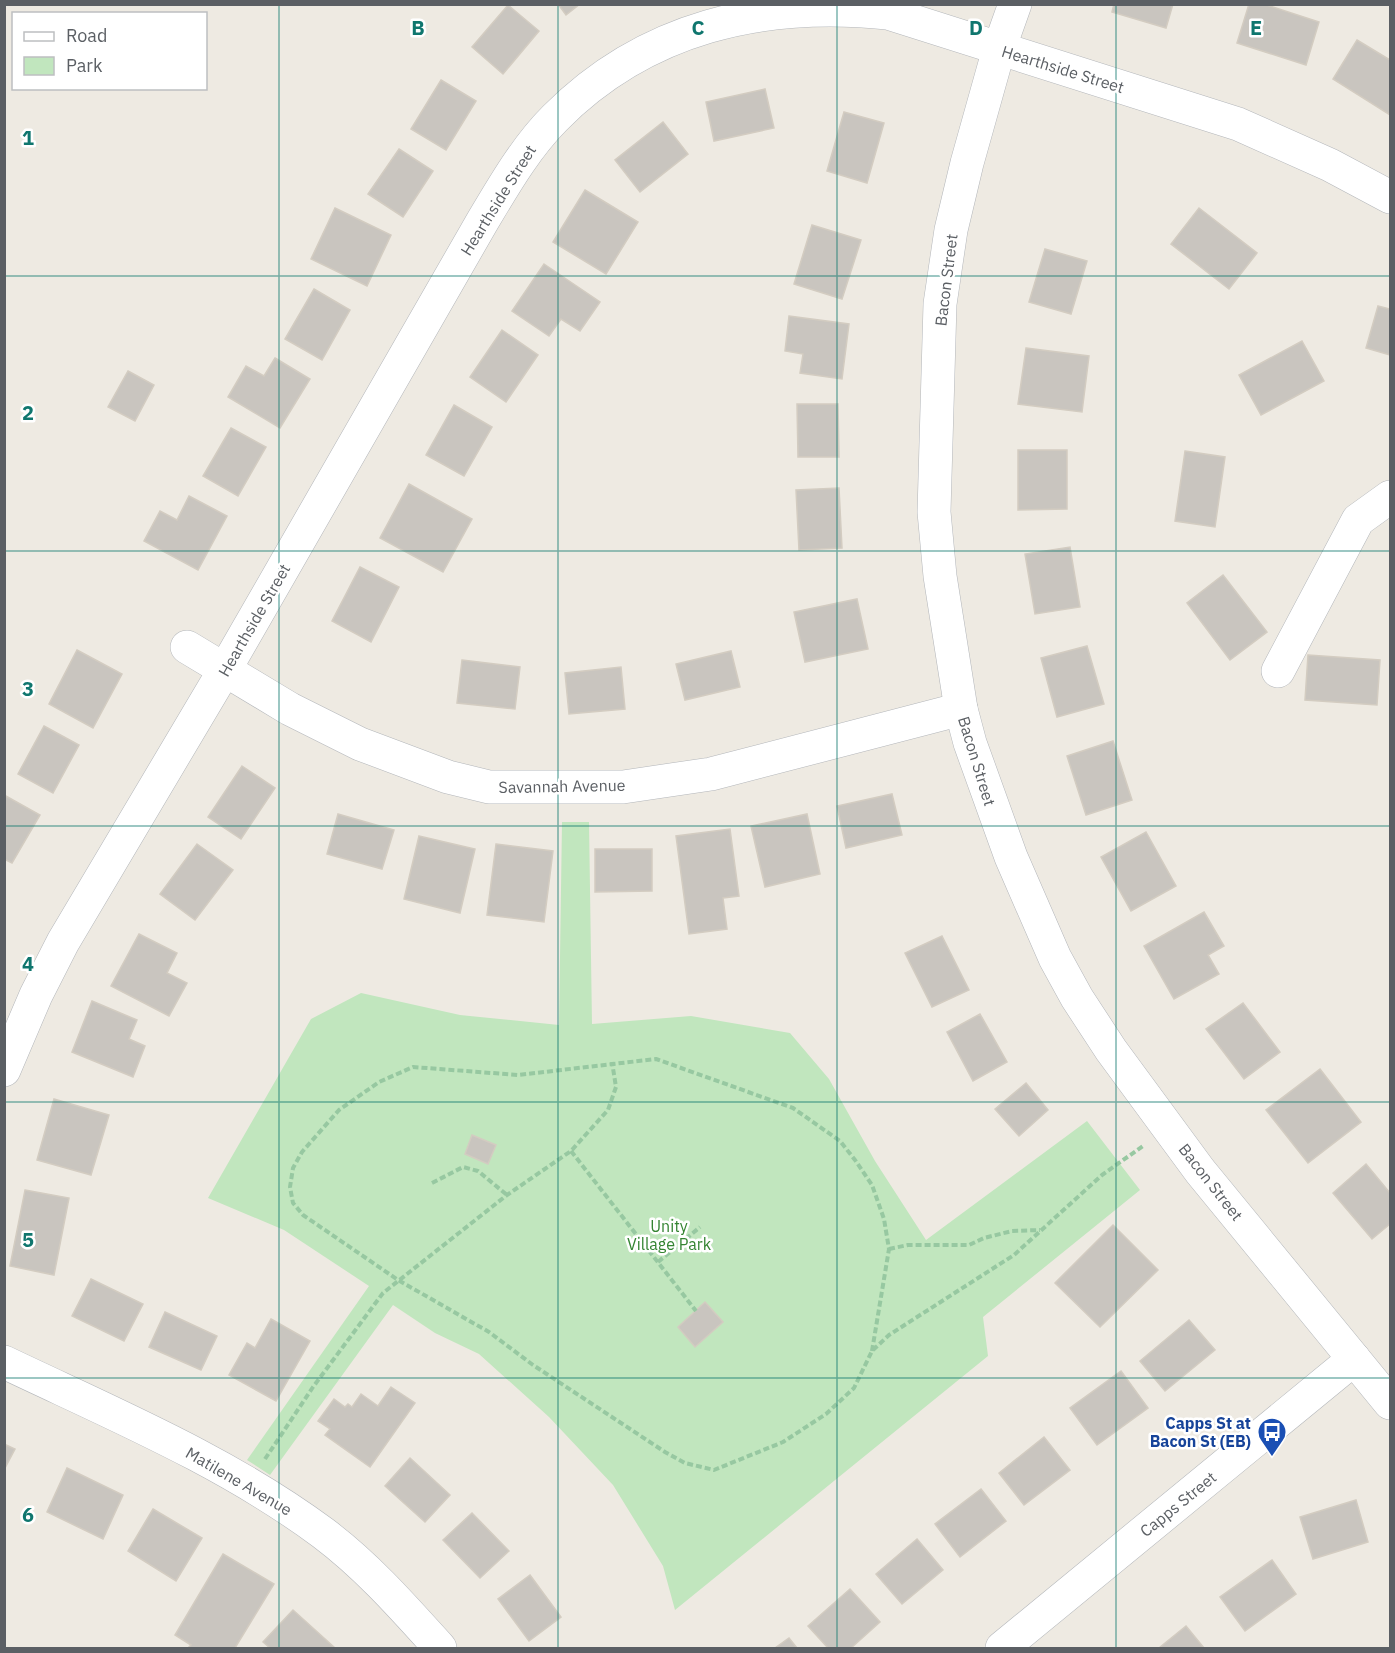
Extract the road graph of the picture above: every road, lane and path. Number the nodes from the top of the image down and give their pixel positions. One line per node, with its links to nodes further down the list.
1 (1015, 4): 2 (street, Bacon Street)
2 (999, 49): 3 (street, Hearthside Street); 6 (street, Hearthside Street); 8 (street, Bacon Street)
3 (1390, 197)
4 (1390, 497): 7 (street)
5 (187, 647): 6 (street, Savannah Avenue)
6 (224, 671): 8 (street, Savannah Avenue); 10 (street, Hearthside Street)
7 (1278, 671)
8 (961, 709): 11 (street, Bacon Street)
9 (612, 1062): 12 (path); 17 (path); 19 (path)
10 (4, 1070)
11 (1168, 1127): 16 (path); 22 (street, Bacon Street)
12 (571, 1151): 14 (path); 18 (path)
13 (432, 1183): 14 (path)
14 (507, 1195): 19 (path)
15 (700, 1227): 18 (path)
16 (1040, 1230): 17 (path); 21 (path)
17 (889, 1249): 21 (path)
18 (658, 1262): 20 (path)
19 (398, 1280): 21 (path); 25 (path)
20 (696, 1311)
21 (872, 1351)
22 (1354, 1359): 24 (street, Bacon Street); 27 (street, Capps Street)
23 (4, 1362): 25 (street, Matilene Avenue)
24 (1390, 1403)
25 (248, 1484): 26 (street, Matilene Avenue)
26 (440, 1648)
27 (1002, 1648)

